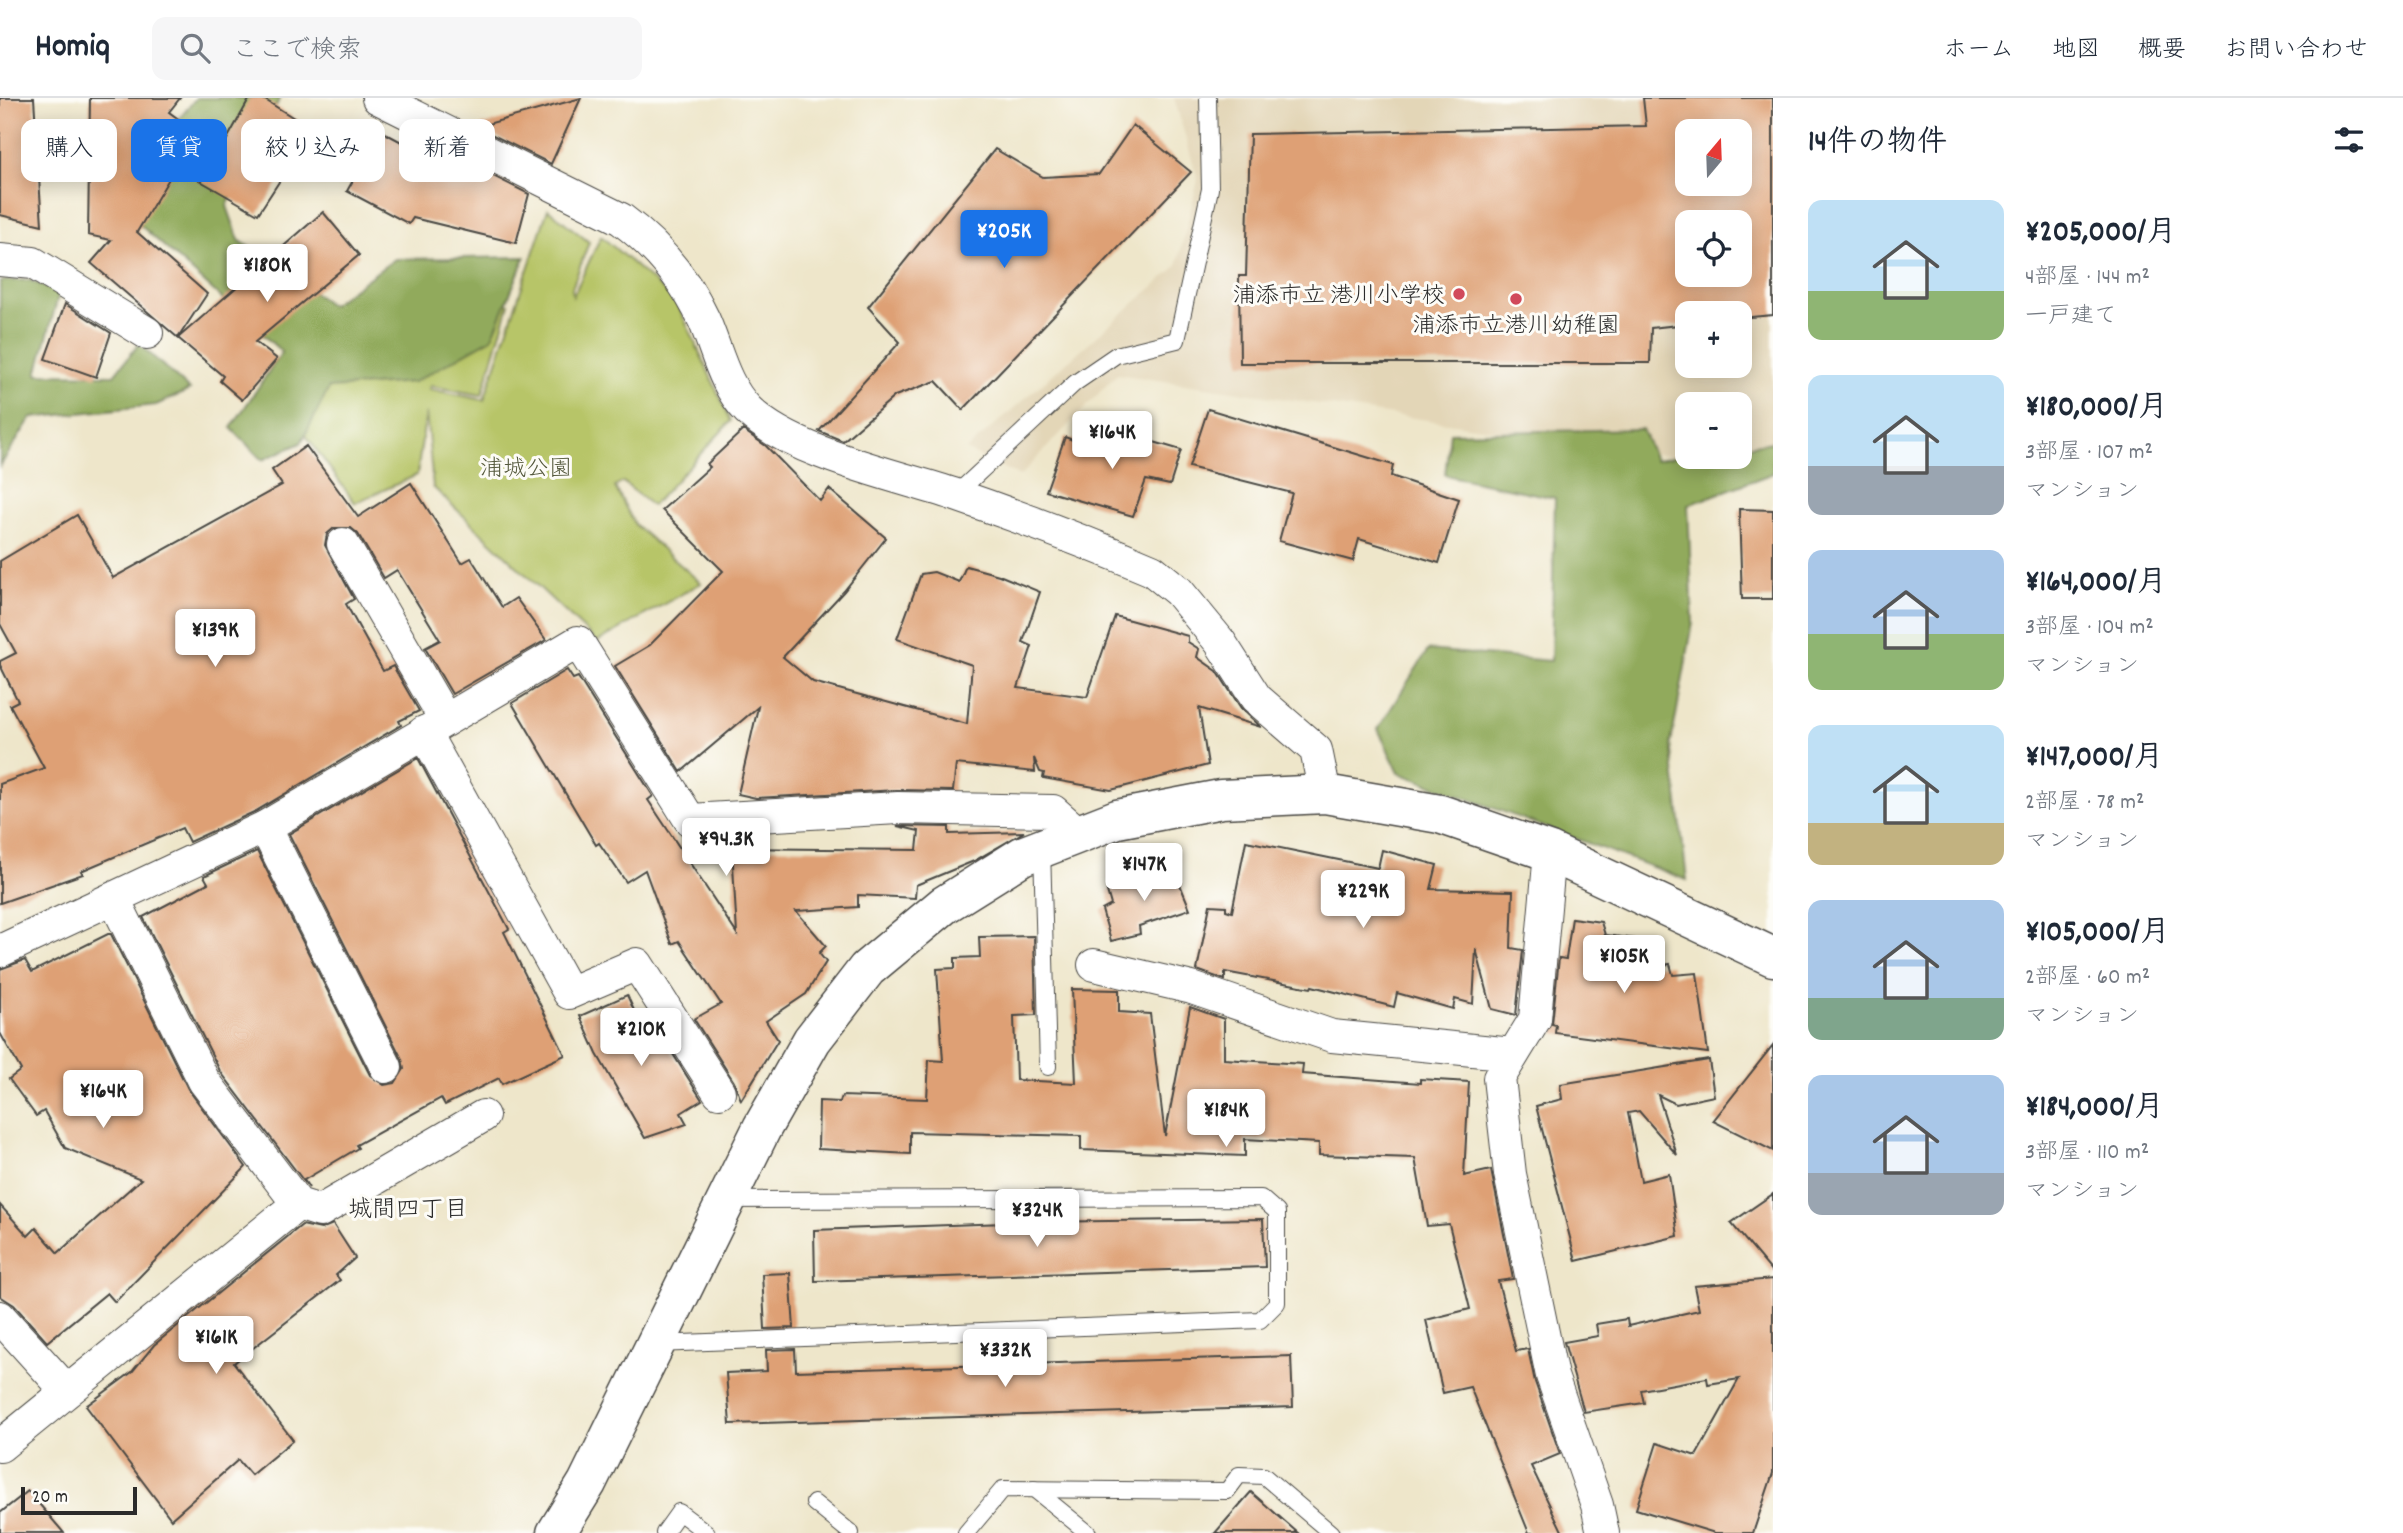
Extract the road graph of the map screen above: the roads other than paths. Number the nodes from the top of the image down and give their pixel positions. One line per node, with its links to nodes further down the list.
1 (378, 98): 5 (street)
2 (1208, 98): 5 (lane)
3 (0, 260): 4 (street)
4 (147, 333)
5 (955, 495): 8 (street)
6 (343, 544): 7 (street)
7 (434, 725): 9 (street); 10 (street); 20 (street)
8 (1325, 794): 10 (street); 12 (street)
9 (265, 827): 13 (street); 18 (street)
10 (1079, 834): 11 (street)
11 (1042, 848): 19 (lane); 22 (street)
12 (1550, 852): 15 (street); 17 (street)
13 (114, 899): 14 (street); 23 (street)
14 (0, 951)
15 (1773, 957)
16 (1094, 965): 17 (street)
17 (1513, 1054): 37 (street)
18 (386, 1067)
19 (1048, 1067)
20 (719, 1092)
21 (483, 1116): 23 (street)
22 (727, 1200): 25 (street); 25 (lane)
23 (298, 1204): 26 (street)
24 (0, 1317): 26 (street)
25 (655, 1344): 30 (street)
26 (67, 1391): 27 (street)
27 (0, 1446)
28 (1034, 1489): 34 (lane); 35 (lane); 36 (lane)
29 (814, 1503): 33 (lane)
30 (556, 1533)
31 (664, 1533): 32 (lane)
32 (707, 1533)
33 (851, 1533)
34 (966, 1533)
35 (1088, 1533)
36 (1331, 1533)
37 (1602, 1533)

